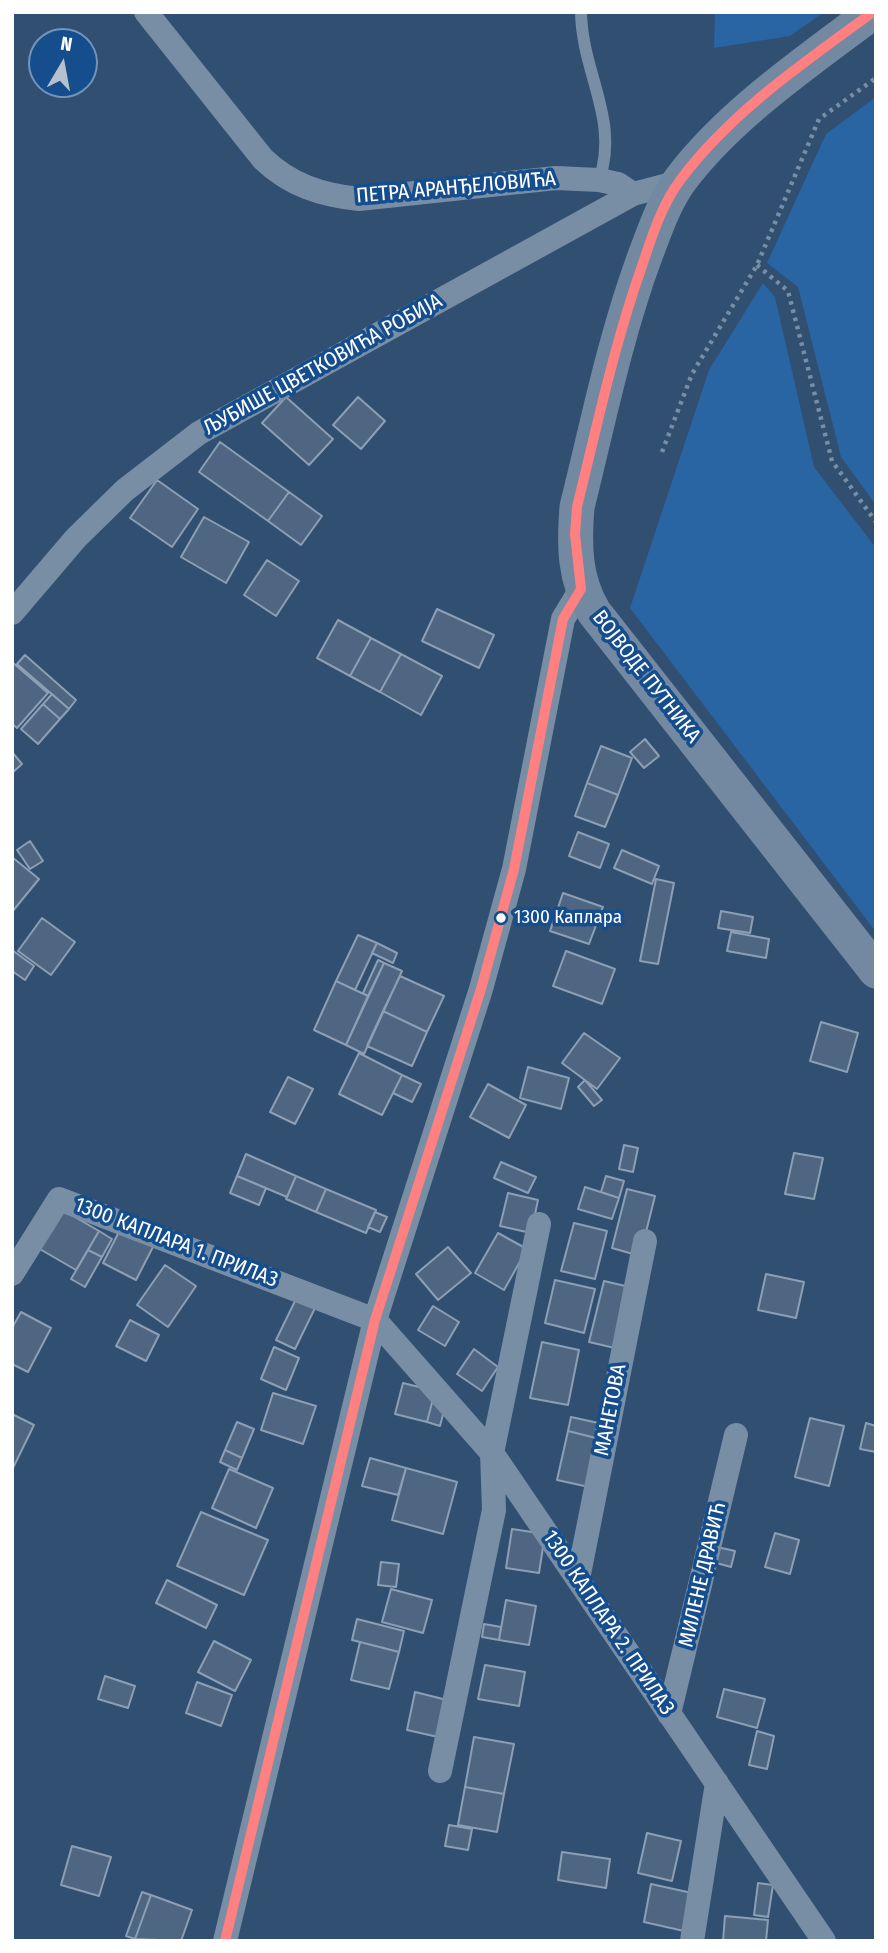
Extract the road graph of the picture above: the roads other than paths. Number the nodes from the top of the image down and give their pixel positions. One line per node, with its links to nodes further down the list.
1 (146, 12): 4 (street, ПЕТРА АРАНЂЕЛОВИЋА)
2 (581, 12): 4 (lane)
3 (873, 12): 5 (street, ВОЈВОДЕ ПУТНИКА)
4 (599, 180): 6 (street, ПЕТРА АРАНЂЕЛОВИЋА)
5 (679, 182): 6 (street, ЉУБИШЕ ЦВЕТКОВИЋА РОБИЈА); 7 (street, ВОЈВОДЕ ПУТНИКА)
6 (633, 194): 8 (street, ЉУБИШЕ ЦВЕТКОВИЋА РОБИЈА)
7 (581, 589): 9 (street, ВОЈВОДЕ ПУТНИКА); 13 (street)
8 (12, 613)
9 (876, 971)
10 (539, 1224): 15 (street)
11 (645, 1241): 16 (street, МАНЕТОВА)
12 (12, 1273): 13 (street, 1300 КАПЛАРА 1. ПРИЛАЗ)
13 (375, 1320): 15 (street, 1300 КАПЛАРА 2. ПРИЛАЗ); 20 (street)
14 (736, 1435): 17 (street, МИЛЕНЕ ДРАВИЋ)
15 (492, 1453): 16 (street, 1300 КАПЛАРА 2. ПРИЛАЗ); 18 (street)
16 (578, 1579): 17 (street, 1300 КАПЛАРА 2. ПРИЛАЗ)
17 (669, 1714): 19 (street, 1300 КАПЛАРА 2. ПРИЛАЗ)
18 (440, 1771)
19 (717, 1783): 21 (street); 22 (street, 1300 КАПЛАРА 2. ПРИЛАЗ)
20 (225, 1941)
21 (692, 1941)
22 (824, 1941)

